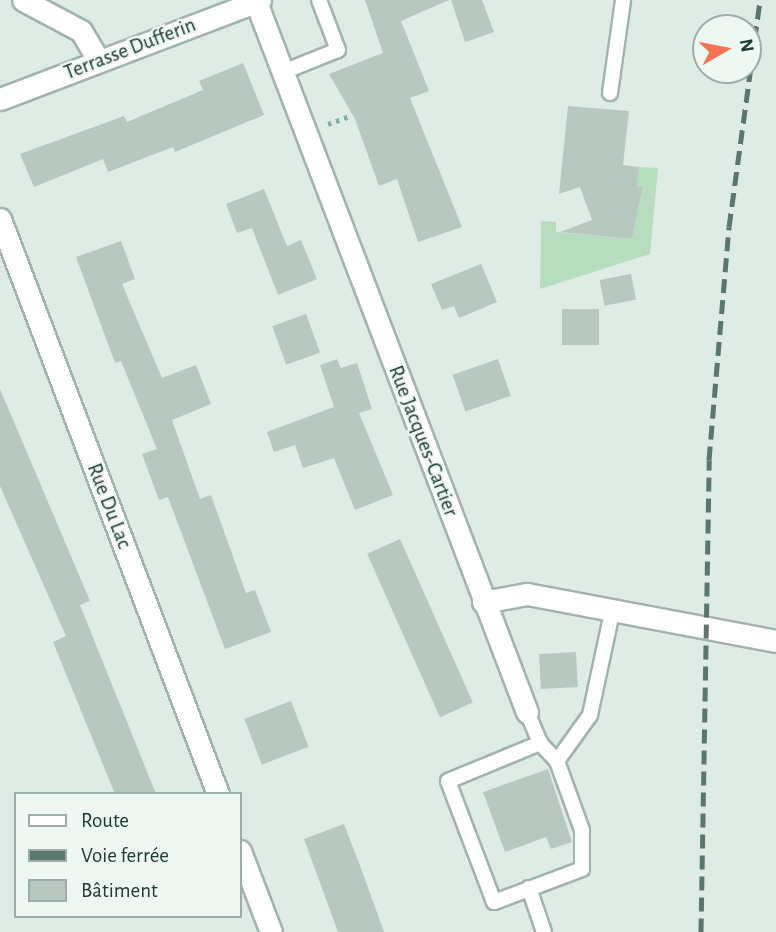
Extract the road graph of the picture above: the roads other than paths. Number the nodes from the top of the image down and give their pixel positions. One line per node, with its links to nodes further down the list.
1 (23, 0): 5 (street)
2 (319, 0): 6 (lane)
3 (623, 0): 7 (lane)
4 (258, 1): 5 (street, Terrasse Dufferin); 6 (street, Rue Jacques-Cartier)
5 (99, 61): 8 (street, Terrasse Dufferin)
6 (283, 72): 10 (street, Rue Jacques-Cartier)
7 (610, 93)
8 (0, 99)
9 (0, 219): 16 (street, Rue Du Lac)
10 (483, 602): 11 (street); 13 (street, Rue Jacques-Cartier)
11 (612, 612): 12 (street); 15 (lane)
12 (776, 640)
13 (527, 712): 14 (lane)
14 (540, 743): 15 (lane); 18 (lane)
15 (557, 761): 18 (lane)
16 (217, 792)
17 (242, 855): 19 (street)
18 (528, 888): 20 (lane)
19 (271, 932)
20 (544, 932)

